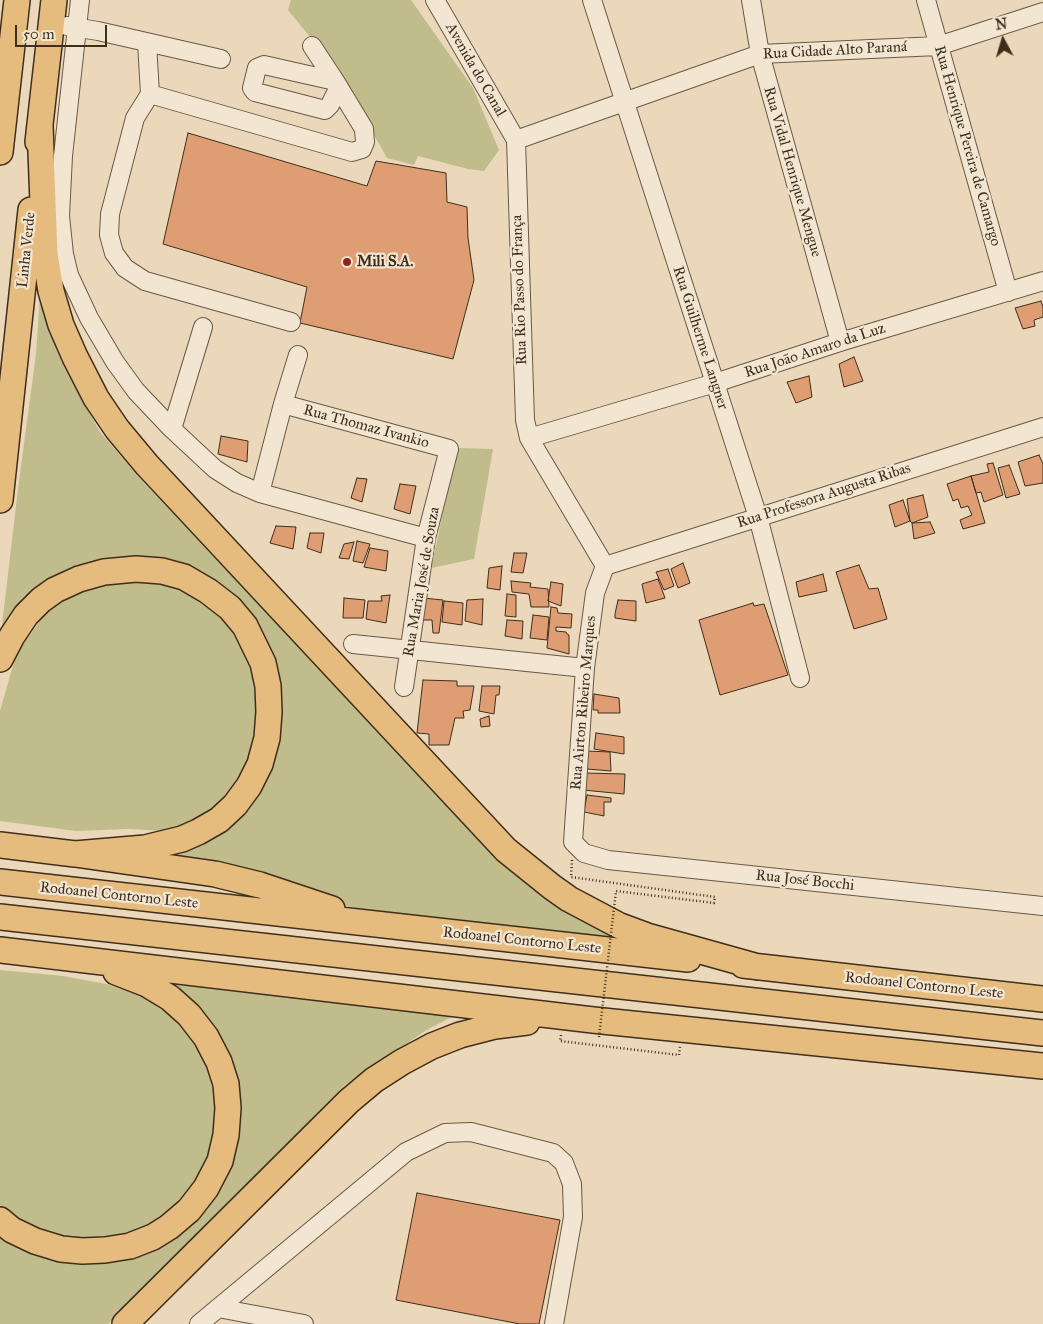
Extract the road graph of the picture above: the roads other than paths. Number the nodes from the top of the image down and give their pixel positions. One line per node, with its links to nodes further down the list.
1 (17, 0): 19 (highway)
2 (80, 0): 9 (street)
3 (435, 0): 18 (street, Avenida do Canal)
4 (592, 0): 16 (street, Rua Guilherme Langner)
5 (751, 0): 13 (street, Rua Vidal Henrique Mengue)
6 (926, 0): 12 (street, Rua Henrique Pereira de Camargo)
7 (52, 12): 9 (street); 17 (highway, Linha Verde)
8 (1043, 12): 12 (street, Rua Cidade Alto Paraná)
9 (78, 28): 10 (street); 29 (street)
10 (146, 43): 14 (street); 15 (street)
11 (312, 46): 15 (street)
12 (938, 46): 13 (street, Rua Cidade Alto Paraná); 21 (street, Rua Henrique Pereira de Camargo)
13 (760, 54): 16 (street, Rua Cidade Alto Paraná); 24 (street, Rua Vidal Henrique Mengue)
14 (221, 59)
15 (150, 94): 22 (street)
16 (625, 102): 18 (street, Rua Cidade Alto Paraná); 26 (street, Rua Guilherme Langner)
17 (40, 126): 33 (highway, Linha Verde); 53 (highway)
18 (516, 140): 30 (street, Rua Rio Passo do França)
19 (0, 152)
20 (1043, 281): 21 (street, Rua João Amaro da Luz)
21 (1008, 292): 24 (street, Rua João Amaro da Luz)
22 (291, 322)
23 (203, 326): 29 (street)
24 (840, 342): 26 (street, Rua João Amaro da Luz)
25 (298, 355): 27 (street)
26 (715, 383): 30 (street, Rua João Amaro da Luz); 34 (street, Rua Guilherme Langner)
27 (283, 404): 31 (street, Rua Thomaz Ivankio); 32 (street)
28 (1043, 427): 34 (street, Rua Professora Augusta Ribas)
29 (172, 429): 32 (street)
30 (529, 438): 36 (street)
31 (449, 449): 35 (street, Rua Maria José de Souza)
32 (260, 493): 35 (street)
33 (0, 500)
34 (758, 517): 36 (street, Rua Professora Augusta Ribas); 41 (street, Rua Guilherme Langner)
35 (426, 538): 38 (street, Rua Maria José de Souza)
36 (605, 566): 40 (street, Rua Airton Ribeiro Marques)
37 (353, 644): 38 (street)
38 (410, 649): 40 (street); 42 (street, Rua Maria José de Souza)
39 (0, 659): 45 (highway)
40 (585, 668): 43 (street, Rua Airton Ribeiro Marques)
41 (800, 678)
42 (404, 686)
43 (572, 842): 47 (street, Rua José Bocchi)
44 (0, 845): 45 (highway)
45 (75, 854): 49 (highway)
46 (0, 882): 49 (highway, Rodoanel Contorno Leste)
47 (1043, 906)
48 (0, 917): 52 (highway)
49 (389, 926): 53 (highway, Rodoanel Contorno Leste)
50 (0, 950): 51 (highway)
51 (76, 958): 54 (highway); 59 (highway)
52 (401, 962): 54 (highway); 57 (highway)
53 (758, 967): 55 (highway, Rodoanel Contorno Leste)
54 (176, 970): 56 (highway)
55 (1043, 999)
56 (596, 1029): 58 (highway); 61 (highway)
57 (1043, 1033)
58 (1043, 1066)
59 (0, 1220)
60 (218, 1308): 62 (street); 63 (street); 64 (street)
61 (125, 1324)
62 (199, 1324)
63 (304, 1324)
64 (554, 1324)

